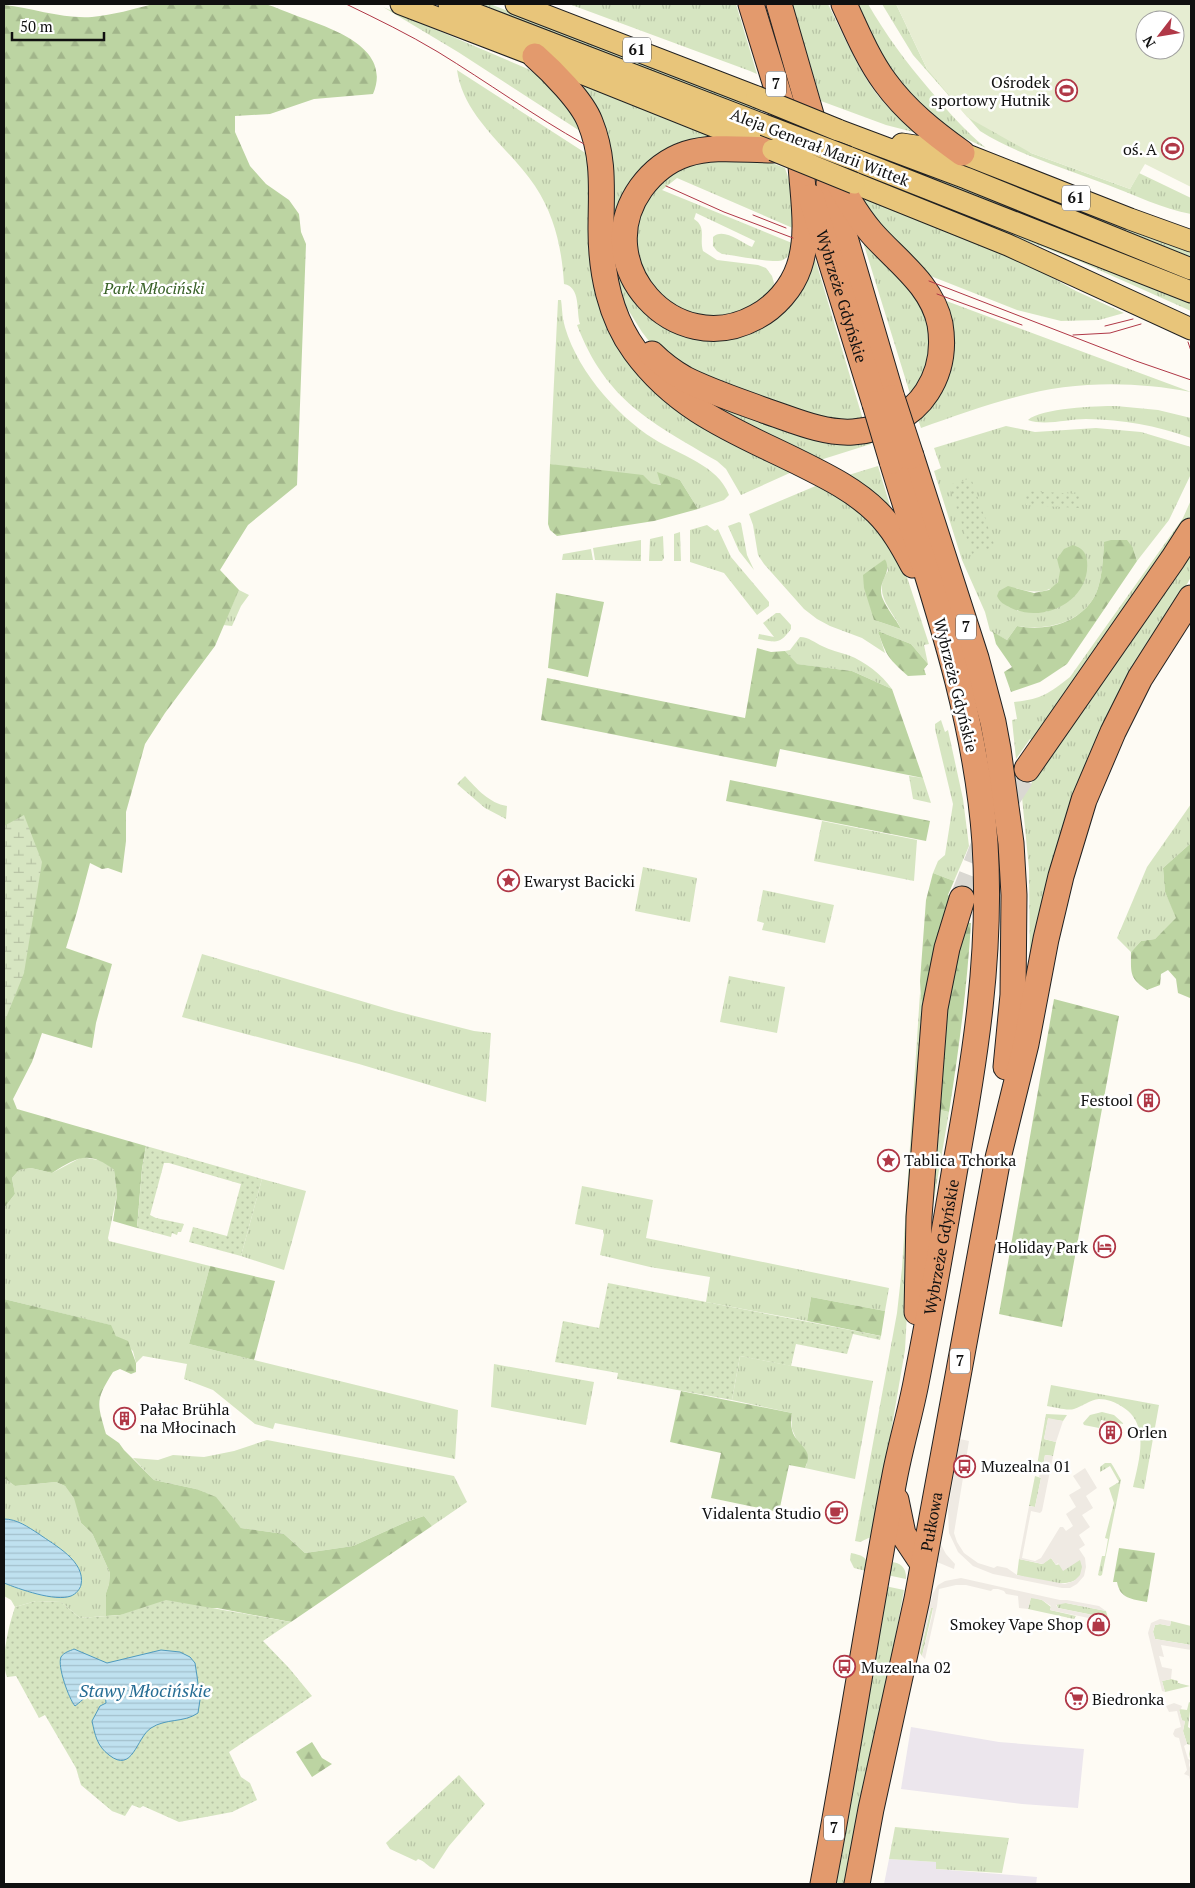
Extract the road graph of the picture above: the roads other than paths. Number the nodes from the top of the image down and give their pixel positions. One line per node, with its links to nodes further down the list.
1 (401, 4): 7 (main road)
2 (449, 4): 16 (main road, Aleja Generał Marii Wittek, bridge)
3 (516, 4): 8 (main road, Aleja Generał Marii Wittek / 61, bridge)
4 (750, 4): 12 (highway, Wybrzeże Gdyńskie / 7)
5 (779, 4): 10 (highway, Wybrzeże Gdyńskie / 7)
6 (844, 4): 11 (highway)
7 (535, 56): 9 (main road); 15 (highway)
8 (848, 134): 11 (main road, 61); 14 (main road, Aleja Generał Marii Wittek)
9 (773, 150): 12 (highway); 17 (main road, bridge)
10 (822, 151): 15 (highway); 18 (highway, Wybrzeże Gdyńskie / 7)
11 (962, 153): 13 (main road, 61)
12 (801, 165): 18 (highway, Wybrzeże Gdyńskie / 7)
13 (1191, 241)
14 (1191, 269)
15 (609, 290): 22 (highway)
16 (1191, 292)
17 (1191, 329)
18 (884, 401): 19 (highway, Wybrzeże Gdyńskie / 7, bridge)
19 (902, 459): 22 (highway, Wybrzeże Gdyńskie / 7); 25 (highway, Wybrzeże Gdyńskie / 7)
20 (1191, 530): 23 (highway)
21 (1191, 598): 25 (highway)
22 (942, 624): 26 (highway, Wybrzeże Gdyńskie / 7)
23 (1027, 769)
24 (962, 899): 26 (highway)
25 (998, 1158): 28 (highway, Pułkowa / 7)
26 (915, 1387): 27 (highway, 7)
27 (896, 1473): 28 (highway); 29 (highway, 7)
28 (923, 1564): 30 (highway, Pułkowa / 7)
29 (823, 1884)
30 (857, 1884)

